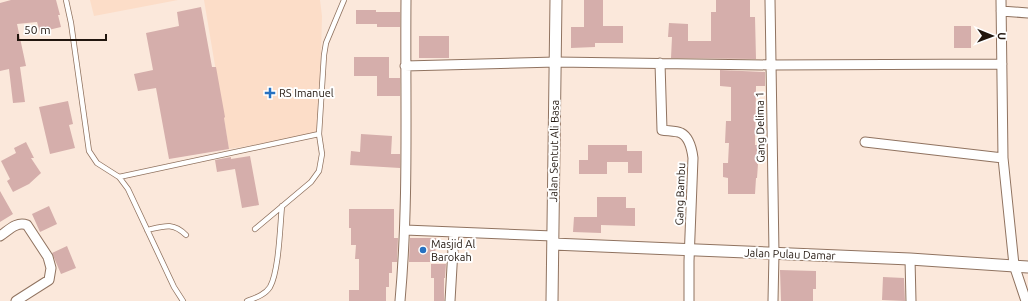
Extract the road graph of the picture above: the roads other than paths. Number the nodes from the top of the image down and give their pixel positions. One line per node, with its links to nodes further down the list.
1 (66, 0): 17 (lane)
2 (344, 0): 14 (lane)
3 (406, 0): 13 (street)
4 (556, 0): 9 (street, Jalan Sentut Ali Basa)
5 (770, 0): 12 (street, Gang Delima 1)
6 (1002, 0): 7 (street)
7 (1001, 11): 8 (street); 11 (street)
8 (1028, 13)
9 (556, 62): 10 (street); 13 (street); 25 (street, Jalan Sentut Ali Basa)
10 (660, 63): 12 (street); 26 (street, Gang Bambu)
11 (1002, 64): 12 (street); 16 (street)
12 (771, 65): 27 (street, Gang Delima 1)
13 (406, 66): 21 (street)
14 (319, 134): 17 (lane); 18 (lane)
15 (865, 142): 16 (street)
16 (1003, 158): 29 (street)
17 (119, 177): 20 (lane)
18 (282, 206): 19 (lane); 33 (lane)
19 (255, 229)
20 (147, 230): 23 (lane); 32 (lane)
21 (405, 230): 22 (street); 34 (street)
22 (454, 232): 25 (street); 35 (street)
23 (186, 235)
24 (0, 236): 31 (street)
25 (553, 240): 26 (street, Jalan Pulau Damar); 36 (street, Jalan Sentut Ali Basa)
26 (689, 250): 27 (street, Jalan Pulau Damar); 37 (street)
27 (774, 253): 28 (street, Jalan Pulau Damar); 38 (street, Gang Delima 1)
28 (910, 259): 29 (street, Jalan Pulau Damar); 39 (street)
29 (1014, 265): 30 (street, Jalan Pulau Damar); 40 (street)
30 (1028, 267)
31 (16, 301)
32 (183, 301)
33 (246, 301)
34 (400, 301)
35 (450, 301)
36 (552, 301)
37 (689, 301)
38 (773, 301)
39 (911, 301)
40 (1026, 301)

